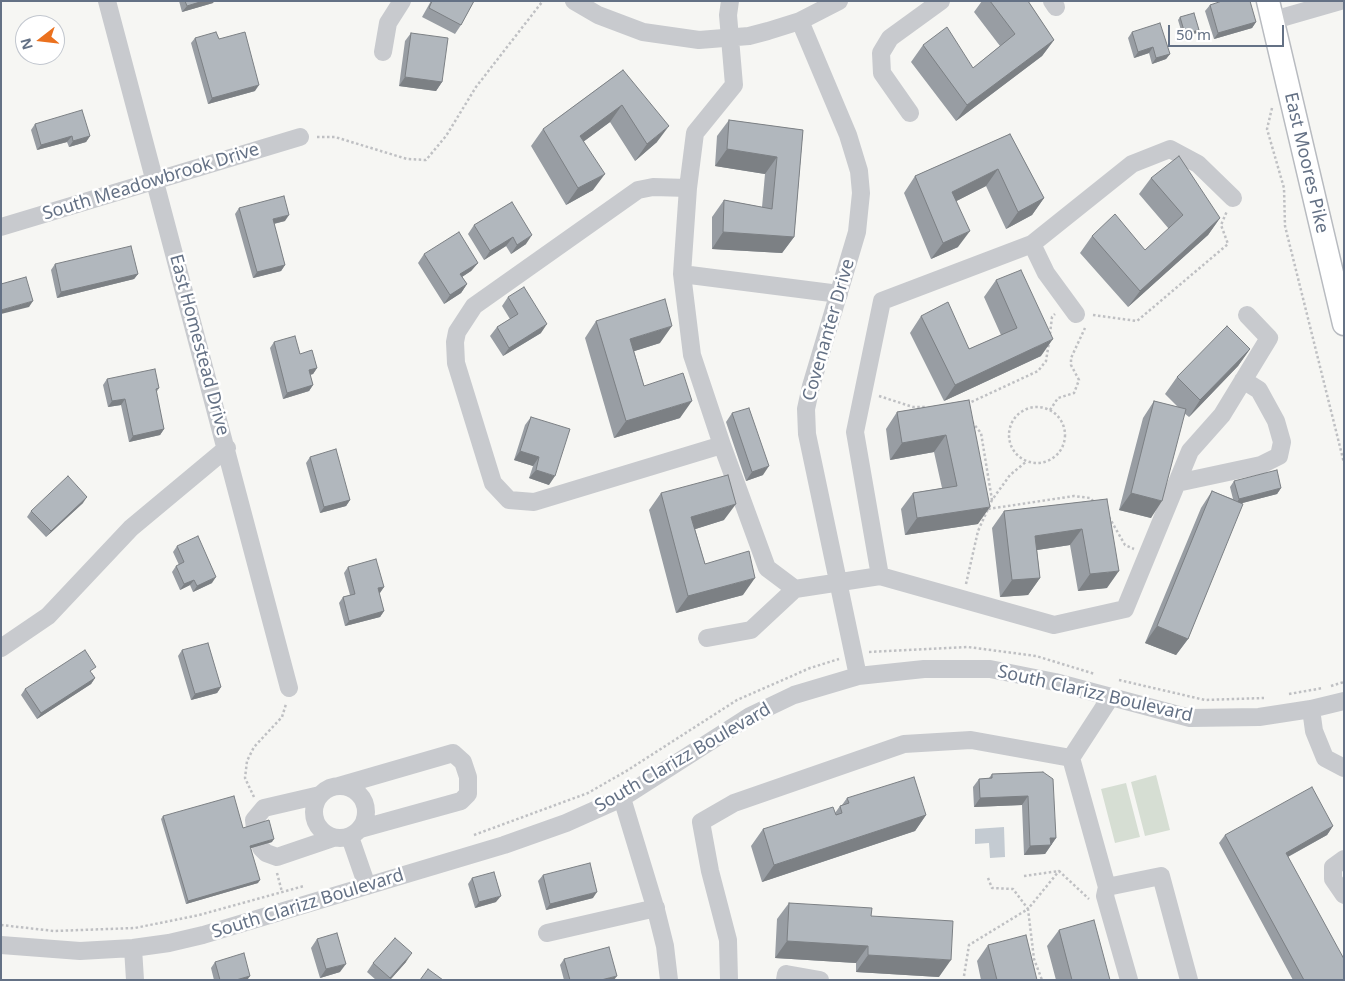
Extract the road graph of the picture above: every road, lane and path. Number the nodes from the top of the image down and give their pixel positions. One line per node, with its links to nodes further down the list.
1 (107, 1): 16 (street, East Homestead Drive)
2 (402, 1): 12 (street)
3 (574, 1): 11 (street)
4 (730, 1): 11 (street)
5 (839, 1): 10 (street)
6 (941, 1): 14 (street)
7 (1340, 1): 9 (street)
8 (542, 2): 15 (path)
9 (1271, 11): 25 (main road, East Moores Pike)
10 (800, 21): 11 (street); 22 (street, Covenanter Drive)
11 (732, 38): 17 (street)
12 (383, 52)
13 (1273, 105): 35 (path)
14 (910, 113)
15 (300, 137): 16 (street, South Meadowbrook Drive)
16 (155, 180): 19 (street, South Meadowbrook Drive); 33 (street, East Homestead Drive)
17 (688, 188): 21 (street); 32 (street)
18 (1233, 198): 20 (street); 23 (path)
19 (1, 227)
20 (1032, 244): 23 (street); 27 (street)
21 (682, 274): 22 (street); 32 (street)
22 (839, 294): 43 (street, Covenanter Drive)
23 (1072, 309): 28 (path); 30 (path)
24 (1247, 315): 26 (street)
25 (1344, 324)
26 (1243, 380): 36 (street); 36 (street)
27 (863, 391): 29 (path); 42 (street)
28 (967, 404)
29 (931, 407)
30 (1050, 410): 34 (path); 34 (path)
31 (970, 420): 37 (path)
32 (722, 446): 44 (street)
33 (227, 448): 47 (street); 49 (street, East Homestead Drive)
34 (1027, 461): 37 (path)
35 (1344, 463)
36 (1177, 483): 41 (street)
37 (992, 500): 39 (path)
38 (1095, 503): 39 (path)
39 (988, 509): 45 (path)
40 (1106, 514): 41 (path)
41 (1148, 554): 45 (street)
42 (880, 576): 43 (street); 45 (street)
43 (839, 584): 44 (street); 48 (street, Covenanter Drive)
44 (796, 589): 46 (street)
45 (962, 600)
46 (707, 638)
47 (1, 648)
48 (858, 676): 50 (street, South Clarizz Boulevard); 57 (street, South Clarizz Boulevard)
49 (290, 688)
50 (1110, 698): 52 (street, South Clarizz Boulevard); 53 (street)
51 (1344, 701): 52 (street, South Clarizz Boulevard)
52 (1310, 709): 54 (street)
53 (1071, 758): 66 (street); 76 (street)
54 (1344, 768)
55 (339, 786): 56 (street); 59 (street); 59 (street)
56 (320, 795): 58 (street); 59 (street)
57 (622, 798): 65 (street, South Clarizz Boulevard); 68 (street)
58 (255, 828)
59 (348, 834): 60 (street); 65 (street)
60 (261, 848)
61 (1344, 859): 67 (street)
62 (1059, 871): 63 (path); 66 (path); 69 (path)
63 (1024, 876)
64 (988, 878): 69 (path)
65 (367, 886): 72 (street, South Clarizz Boulevard)
66 (1106, 892): 80 (street); 81 (street)
67 (1344, 895)
68 (656, 908): 70 (street); 75 (street)
69 (1028, 908): 73 (path); 79 (path)
70 (547, 933)
71 (1, 945): 72 (street, South Clarizz Boulevard)
72 (133, 948): 74 (street)
73 (964, 976)
74 (135, 980)
75 (669, 980)
76 (729, 980)
77 (785, 980): 78 (street)
78 (820, 980)
79 (1042, 980)
80 (1130, 980)
81 (1189, 980)

